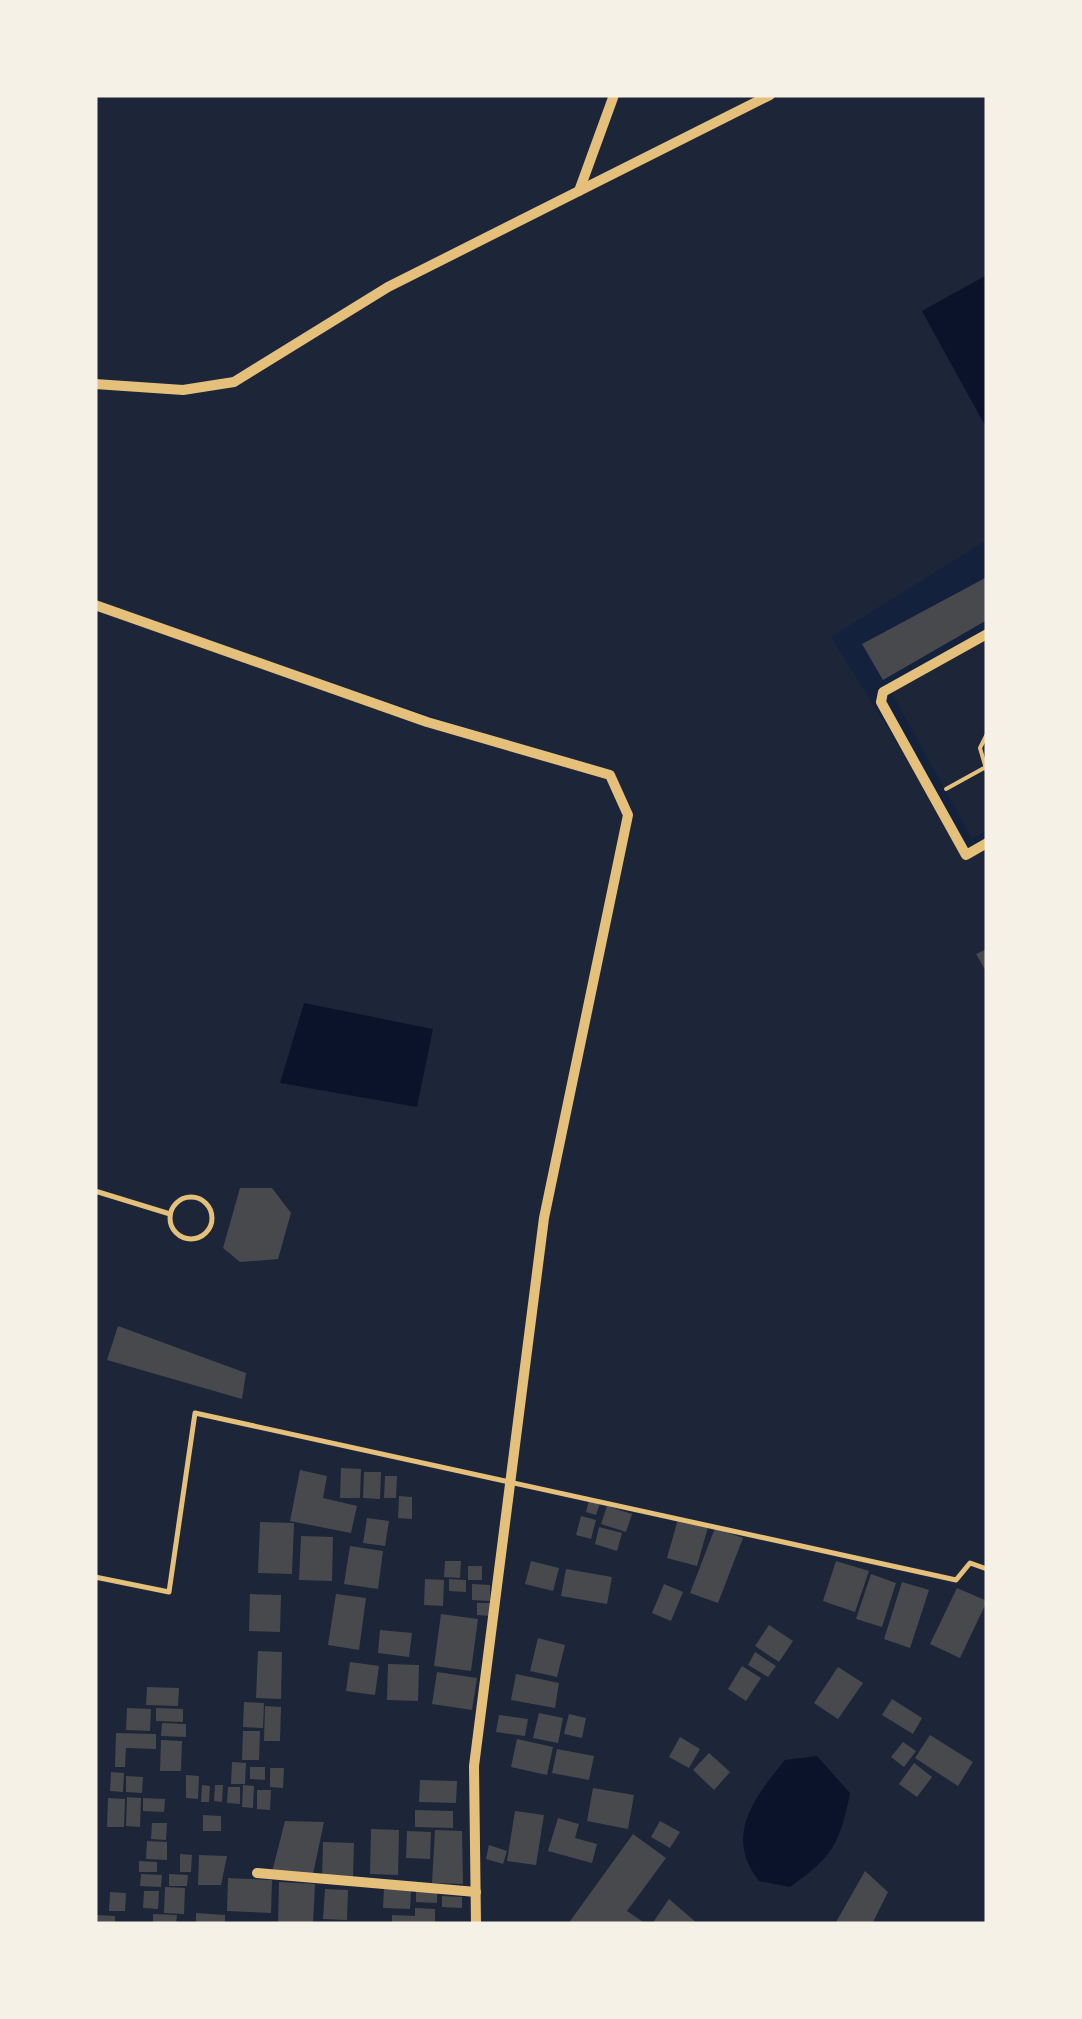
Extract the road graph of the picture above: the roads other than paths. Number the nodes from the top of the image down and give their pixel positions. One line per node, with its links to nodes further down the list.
1 (614, 95): 3 (street)
2 (770, 95): 3 (street)
3 (580, 192): 4 (street)
4 (95, 384)
5 (95, 606): 10 (street)
6 (987, 634): 7 (street)
7 (987, 843)
8 (95, 1191): 9 (lane)
9 (170, 1214): 9 (lane)
10 (512, 1482): 11 (lane); 12 (lane); 14 (street)
11 (987, 1569)
12 (95, 1577)
13 (257, 1873): 14 (street)
14 (476, 1892): 15 (street)
15 (476, 1924)

